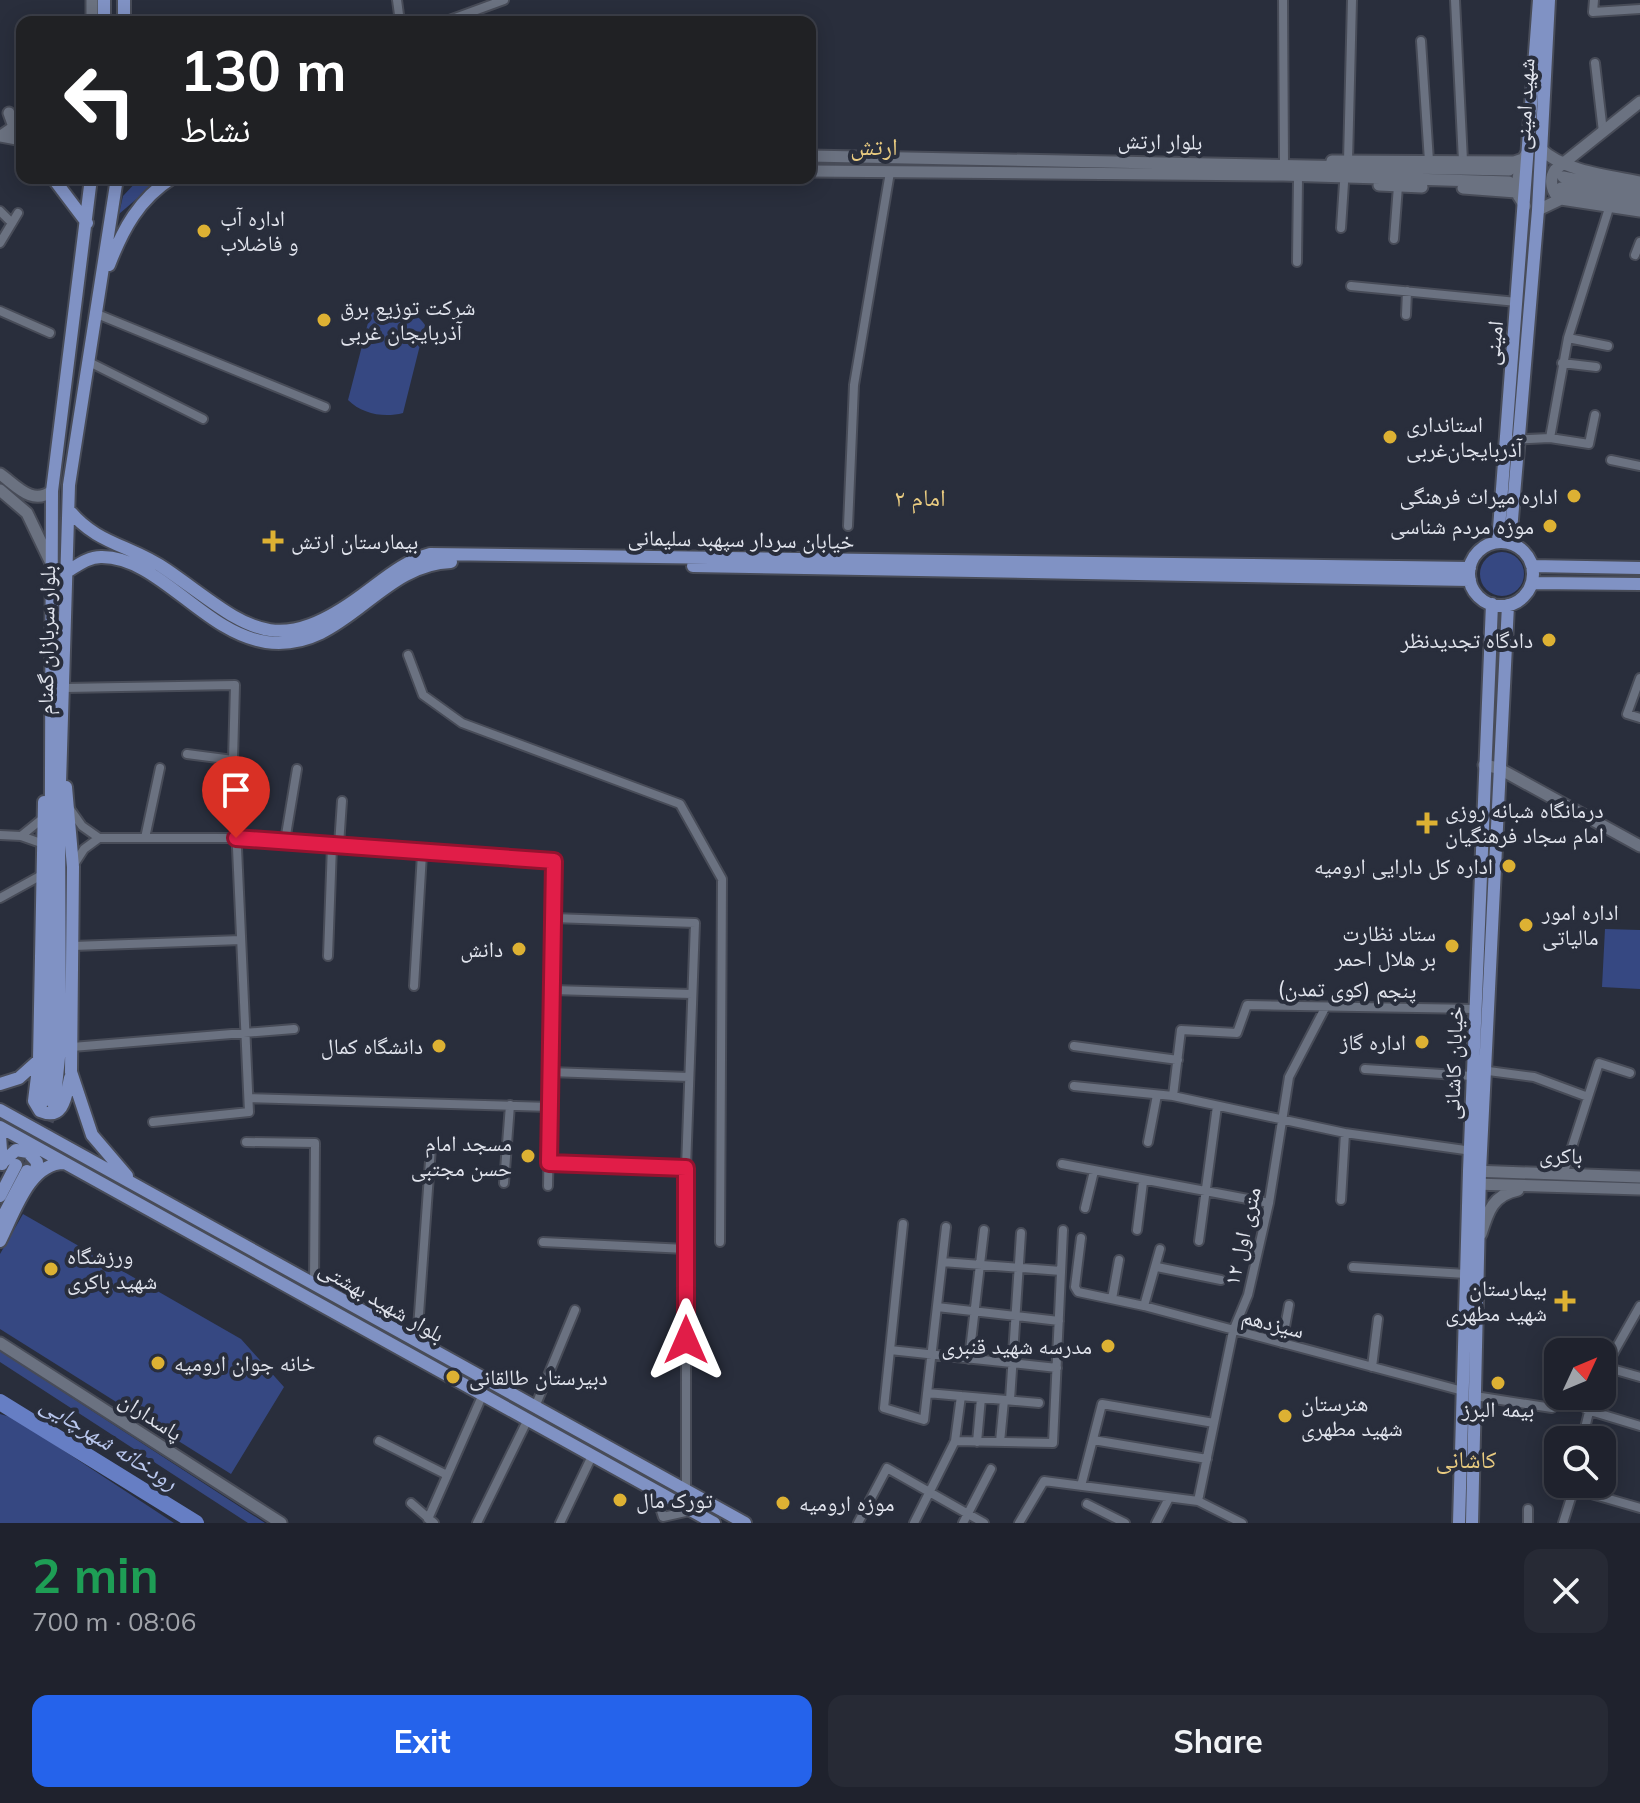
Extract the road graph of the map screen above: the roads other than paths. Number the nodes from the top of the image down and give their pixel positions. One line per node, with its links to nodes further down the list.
1 (504, 0): 9 (street)
2 (1283, 0): 23 (street)
3 (1352, 0): 19 (street)
4 (1455, 0): 21 (street)
5 (1539, 0): 16 (main road, شهید امینی)
6 (1549, 0): 16 (main road, شهید امینی)
7 (1594, 0): 8 (street)
8 (1640, 9)
9 (460, 16)
10 (1421, 41): 20 (street)
11 (1595, 63): 14 (street)
12 (1640, 102): 14 (main road)
13 (4, 112): 15 (main road)
14 (1603, 132): 22 (main road)
15 (1, 136)
16 (1536, 149): 22 (main road); 26 (main road); 38 (main road, امینی)
17 (816, 156): 18 (main road, بلوار ارتش)
18 (890, 157): 23 (main road, بلوار ارتش); 25 (main road)
19 (1348, 161): 20 (main road); 23 (main road)
20 (1429, 161): 21 (main road)
21 (1463, 161): 26 (main road)
22 (1566, 164): 29 (main road); 35 (main road)
23 (1283, 169): 25 (main road, بلوار ارتش); 26 (main road, بلوار ارتش); 27 (main road)
24 (816, 171): 25 (main road, بلوار ارتش)
25 (890, 172): 75 (street)
26 (1510, 176): 34 (main road); 38 (main road)
27 (1298, 179): 28 (main road); 49 (street)
28 (1344, 183): 34 (main road); 44 (street)
29 (1638, 183): 35 (main road)
30 (58, 184): 43 (main road)
31 (90, 184): 43 (main road, بلوار سربازان گمنام)
32 (116, 184): 51 (main road, بلوار سربازان گمنام)
33 (163, 184): 51 (main road)
34 (1398, 186): 45 (street)
35 (1562, 188): 36 (main road); 37 (main road); 38 (main road)
36 (1640, 203)
37 (1610, 205): 40 (main road); 58 (street)
38 (1532, 209): 53 (main road, امینی); 68 (main road, امینی)
39 (0, 211): 42 (street)
40 (1640, 211)
41 (18, 213): 42 (street)
42 (12, 223): 47 (street)
43 (87, 223): 73 (main road, بلوار سربازان گمنام)
44 (1341, 228)
45 (1394, 239)
46 (1640, 242): 48 (street)
47 (0, 243)
48 (1635, 255)
49 (1297, 262)
50 (1351, 286): 52 (street)
51 (101, 287): 55 (main road, بلوار سربازان گمنام)
52 (1407, 291): 53 (street); 56 (street)
53 (1517, 302): 67 (main road, امینی)
54 (0, 311): 57 (street)
55 (97, 314): 60 (main road, بلوار سربازان گمنام); 63 (street)
56 (1406, 315)
57 (50, 333)
58 (1568, 338): 59 (street); 61 (street)
59 (1608, 346)
60 (91, 363): 65 (street); 74 (main road, بلوار سربازان گمنام)
61 (1562, 363): 62 (street); 66 (street)
62 (1596, 367)
63 (325, 407)
64 (1595, 415): 66 (street)
65 (203, 419)
66 (1550, 438): 68 (street)
67 (1504, 440): 68 (street); 76 (main road, امینی)
68 (1520, 440): 76 (main road, امینی)
69 (1611, 460): 70 (street)
70 (1640, 465)
71 (0, 474): 73 (main road)
72 (0, 490): 77 (main road)
73 (52, 491): 77 (main road, بلوار سربازان گمنام)
74 (69, 510): 80 (main road, بلوار سربازان گمنام); 81 (main road, خیابان سردار سپهبد سلیمانی)
75 (848, 526)
76 (1504, 542): 78 (main road); 81 (main road)
77 (50, 561): 94 (main road, بلوار سربازان گمنام)
78 (1532, 566): 79 (main road); 82 (main road)
79 (1640, 568)
80 (68, 571): 81 (main road, خیابان سردار سپهبد سلیمانی); 88 (main road, بلوار سربازان گمنام)
81 (1470, 574): 84 (main road)
82 (1532, 583): 83 (main road); 85 (main road)
83 (1640, 584)
84 (1492, 604): 85 (main road); 92 (main road, خیابان کاشانی)
85 (1508, 605): 96 (main road)
86 (408, 655): 187 (street)
87 (1640, 678): 89 (street)
88 (65, 688): 91 (street); 93 (main road, بلوار سربازان گمنام)
89 (1640, 718)
90 (187, 754): 91 (street)
91 (233, 760): 105 (street)
92 (1484, 765): 96 (main road); 122 (main road, خیابان کاشانی)
93 (63, 766): 94 (main road, بلوار سربازان گمنام); 99 (main road)
94 (49, 767): 100 (main road)
95 (160, 768): 104 (street)
96 (1498, 768): 109 (main road); 132 (main road)
97 (297, 769): 106 (street)
98 (342, 801): 108 (street)
99 (70, 809): 103 (street); 111 (main road)
100 (42, 819): 102 (street); 107 (main road)
101 (0, 835): 102 (street)
102 (21, 836): 107 (street)
103 (99, 838): 104 (street); 111 (street)
104 (145, 838): 105 (street)
105 (236, 838): 106 (street); 115 (street)
106 (285, 841): 108 (street)
107 (41, 843): 112 (main road)
108 (336, 845): 110 (street); 117 (street)
109 (1640, 846)
110 (422, 854): 114 (street); 118 (street)
111 (73, 867): 116 (main road)
112 (40, 876): 113 (street); 127 (main road)
113 (0, 898)
114 (553, 918): 119 (street); 120 (street)
115 (241, 940): 116 (street); 124 (street)
116 (73, 946): 126 (main road)
117 (328, 956)
118 (414, 986)
119 (552, 990): 120 (street); 131 (street)
120 (692, 994): 134 (street)
121 (1325, 1008): 122 (street, پنجم (کوی تمدن)); 128 (street, پنجم (کوی تمدن)); 145 (street, ۱۲ متری اول)
122 (1475, 1009): 132 (main road, خیابان کاشانی)
123 (294, 1029): 124 (street)
124 (247, 1031): 126 (street); 140 (street)
125 (1074, 1046): 128 (street)
126 (72, 1047): 130 (main road)
127 (39, 1060): 130 (main road); 135 (main road)
128 (1178, 1060): 138 (street)
129 (1365, 1069): 132 (street)
130 (71, 1072): 168 (main road)
131 (550, 1072): 134 (street); 143 (street)
132 (1476, 1072): 139 (street); 154 (main road, خیابان کاشانی)
133 (1630, 1073): 139 (street)
134 (689, 1077): 159 (street)
135 (0, 1084)
136 (1074, 1086): 137 (street)
137 (1157, 1095): 138 (street); 152 (street)
138 (1173, 1096): 142 (street)
139 (1588, 1097): 161 (street)
140 (249, 1098): 141 (street); 146 (street)
141 (510, 1105): 143 (street); 165 (street)
142 (1217, 1106): 145 (street); 171 (street)
143 (550, 1107): 156 (street)
144 (0, 1110): 148 (main road, بلوار شهید بهشتی)
145 (1283, 1118): 149 (street); 174 (street, ۱۲ متری اول)
146 (153, 1122)
147 (0, 1127): 148 (main road, بلوار شهید بهشتی)
148 (21, 1130): 155 (main road, بلوار شهید بهشتی); 158 (main road); 168 (main road, بلوار شهید بهشتی)
149 (1345, 1133): 154 (street); 173 (street)
150 (0, 1136): 158 (main road)
151 (246, 1142): 200 (street)
152 (1148, 1142)
153 (431, 1147): 215 (street)
154 (1475, 1151): 162 (main road, خیابان کاشانی)
155 (69, 1163): 158 (main road); 220 (main road, بلوار شهید بهشتی)
156 (549, 1163): 159 (street); 167 (street)
157 (1062, 1164): 160 (street)
158 (16, 1168): 172 (main road); 176 (main road); 184 (main road)
159 (686, 1168): 189 (street)
160 (1094, 1171): 164 (street); 175 (street)
161 (1563, 1175): 162 (main road, باکری); 166 (main road, باکری)
162 (1474, 1177): 169 (main road, باکری); 188 (main road, خیابان کاشانی); 198 (main road, خیابان کاشانی)
163 (1640, 1177): 166 (main road, باکری)
164 (1143, 1182): 171 (street); 181 (street)
165 (504, 1183)
166 (1615, 1183): 169 (main road, باکری); 170 (main road, باکری)
167 (548, 1186)
168 (137, 1187): 200 (main road, بلوار شهید بهشتی)
169 (1531, 1187): 188 (main road)
170 (1640, 1189)
171 (1205, 1192): 174 (street); 185 (street)
172 (0, 1196)
173 (1341, 1200)
174 (1269, 1203): 212 (street, ۱۲ متری اول)
175 (1085, 1208)
176 (0, 1222)
177 (903, 1224): 216 (street)
178 (946, 1227): 192 (street)
179 (984, 1230): 193 (street)
180 (1063, 1230): 197 (street)
181 (1137, 1230)
182 (1021, 1233): 196 (street)
183 (1081, 1238): 201 (street, سیزدهم)
184 (0, 1241)
185 (1199, 1241)
186 (543, 1242): 189 (street)
187 (720, 1242)
188 (1478, 1242): 227 (main road, خیابان کاشانی)
189 (686, 1249): 250 (street)
190 (1160, 1249): 194 (street)
191 (1119, 1260): 201 (street)
192 (942, 1262): 193 (street); 205 (street)
193 (980, 1265): 196 (street); 207 (street)
194 (1157, 1267): 199 (street); 203 (street)
195 (1353, 1267): 198 (street)
196 (1018, 1268): 197 (street); 208 (street)
197 (1061, 1271): 211 (street)
198 (1466, 1274): 227 (main road, خیابان کاشانی)
199 (1221, 1280)
200 (314, 1285): 215 (main road, بلوار شهید بهشتی)
201 (1112, 1299): 203 (street, سیزدهم)
202 (1289, 1305): 214 (street)
203 (1144, 1306): 212 (street, سیزدهم)
204 (1640, 1306): 209 (street)
205 (937, 1307): 207 (street); 218 (street)
206 (575, 1310): 235 (street)
207 (975, 1311): 208 (street); 219 (street)
208 (1015, 1316): 211 (street); 221 (street)
209 (1637, 1317): 217 (street)
210 (1378, 1319): 222 (street)
211 (1059, 1321): 223 (street)
212 (1233, 1331): 214 (street, سیزدهم); 236 (street, ۱۲ متری اول)
213 (0, 1343): 264 (main road, پاسداران)
214 (1282, 1343): 222 (street, سیزدهم)
215 (417, 1344): 220 (main road, بلوار شهید بهشتی)
216 (890, 1350): 218 (street); 226 (street)
217 (1616, 1350)
218 (932, 1354): 219 (street); 226 (street)
219 (969, 1359): 221 (street)
220 (435, 1361): 228 (main road, بلوار شهید بهشتی); 235 (main road, بلوار شهید بهشتی)
221 (1012, 1363): 223 (street); 231 (street)
222 (1372, 1367): 227 (street, سیزدهم)
223 (1057, 1368): 243 (street)
224 (1616, 1372): 225 (street)
225 (1640, 1377)
226 (927, 1393): 229 (street)
227 (1469, 1393): 233 (street, سیزدهم); 277 (main road, خیابان کاشانی); 278 (main road, خیابان کاشانی)
228 (483, 1394): 235 (main road, بلوار شهید بهشتی); 247 (street)
229 (961, 1396): 230 (street); 241 (street)
230 (981, 1398): 231 (street); 242 (street)
231 (1007, 1400): 232 (street); 243 (street)
232 (1039, 1403)
233 (1544, 1407)
234 (1587, 1410): 237 (street); 238 (street)
235 (531, 1413): 244 (main road, بلوار شهید بهشتی); 250 (main road, بلوار شهید بهشتی); 265 (street)
236 (1214, 1423): 239 (street); 245 (street, ۱۲ متری اول)
237 (1584, 1426)
238 (1640, 1426)
239 (1093, 1440): 245 (street); 248 (street)
240 (379, 1441): 247 (street)
241 (955, 1441): 242 (street); 251 (street)
242 (977, 1442): 243 (street)
243 (1000, 1442)
244 (592, 1456): 249 (main road, بلوار شهید بهشتی); 266 (street)
245 (1207, 1459): 255 (street, ۱۲ متری اول)
246 (991, 1469): 261 (street)
247 (447, 1475): 263 (street)
248 (1081, 1486): 252 (street); 273 (street)
249 (655, 1490): 260 (main road, بلوار شهید بهشتی); 262 (street)
250 (686, 1491): 268 (main road, بلوار شهید بهشتی)
251 (930, 1492): 261 (street); 269 (street); 270 (street)
252 (1169, 1498): 255 (street); 275 (street)
253 (1570, 1498): 280 (street)
254 (1610, 1498): 258 (street)
255 (1198, 1501): 276 (street)
256 (411, 1503): 263 (street)
257 (1087, 1504): 274 (street)
258 (1640, 1508)
259 (1528, 1509): 279 (street)
260 (692, 1510): 262 (street); 267 (main road, بلوار شهید بهشتی)
261 (968, 1514): 271 (street); 272 (street)
262 (662, 1520)
263 (431, 1521)
264 (281, 1523)
265 (477, 1523)
266 (560, 1523)
267 (714, 1523)
268 (745, 1523)
269 (858, 1523)
270 (914, 1523)
271 (963, 1523)
272 (984, 1523)
273 (1019, 1523)
274 (1125, 1523)
275 (1156, 1523)
276 (1242, 1523)
277 (1459, 1523)
278 (1472, 1523)
279 (1528, 1523)
280 (1563, 1523)

